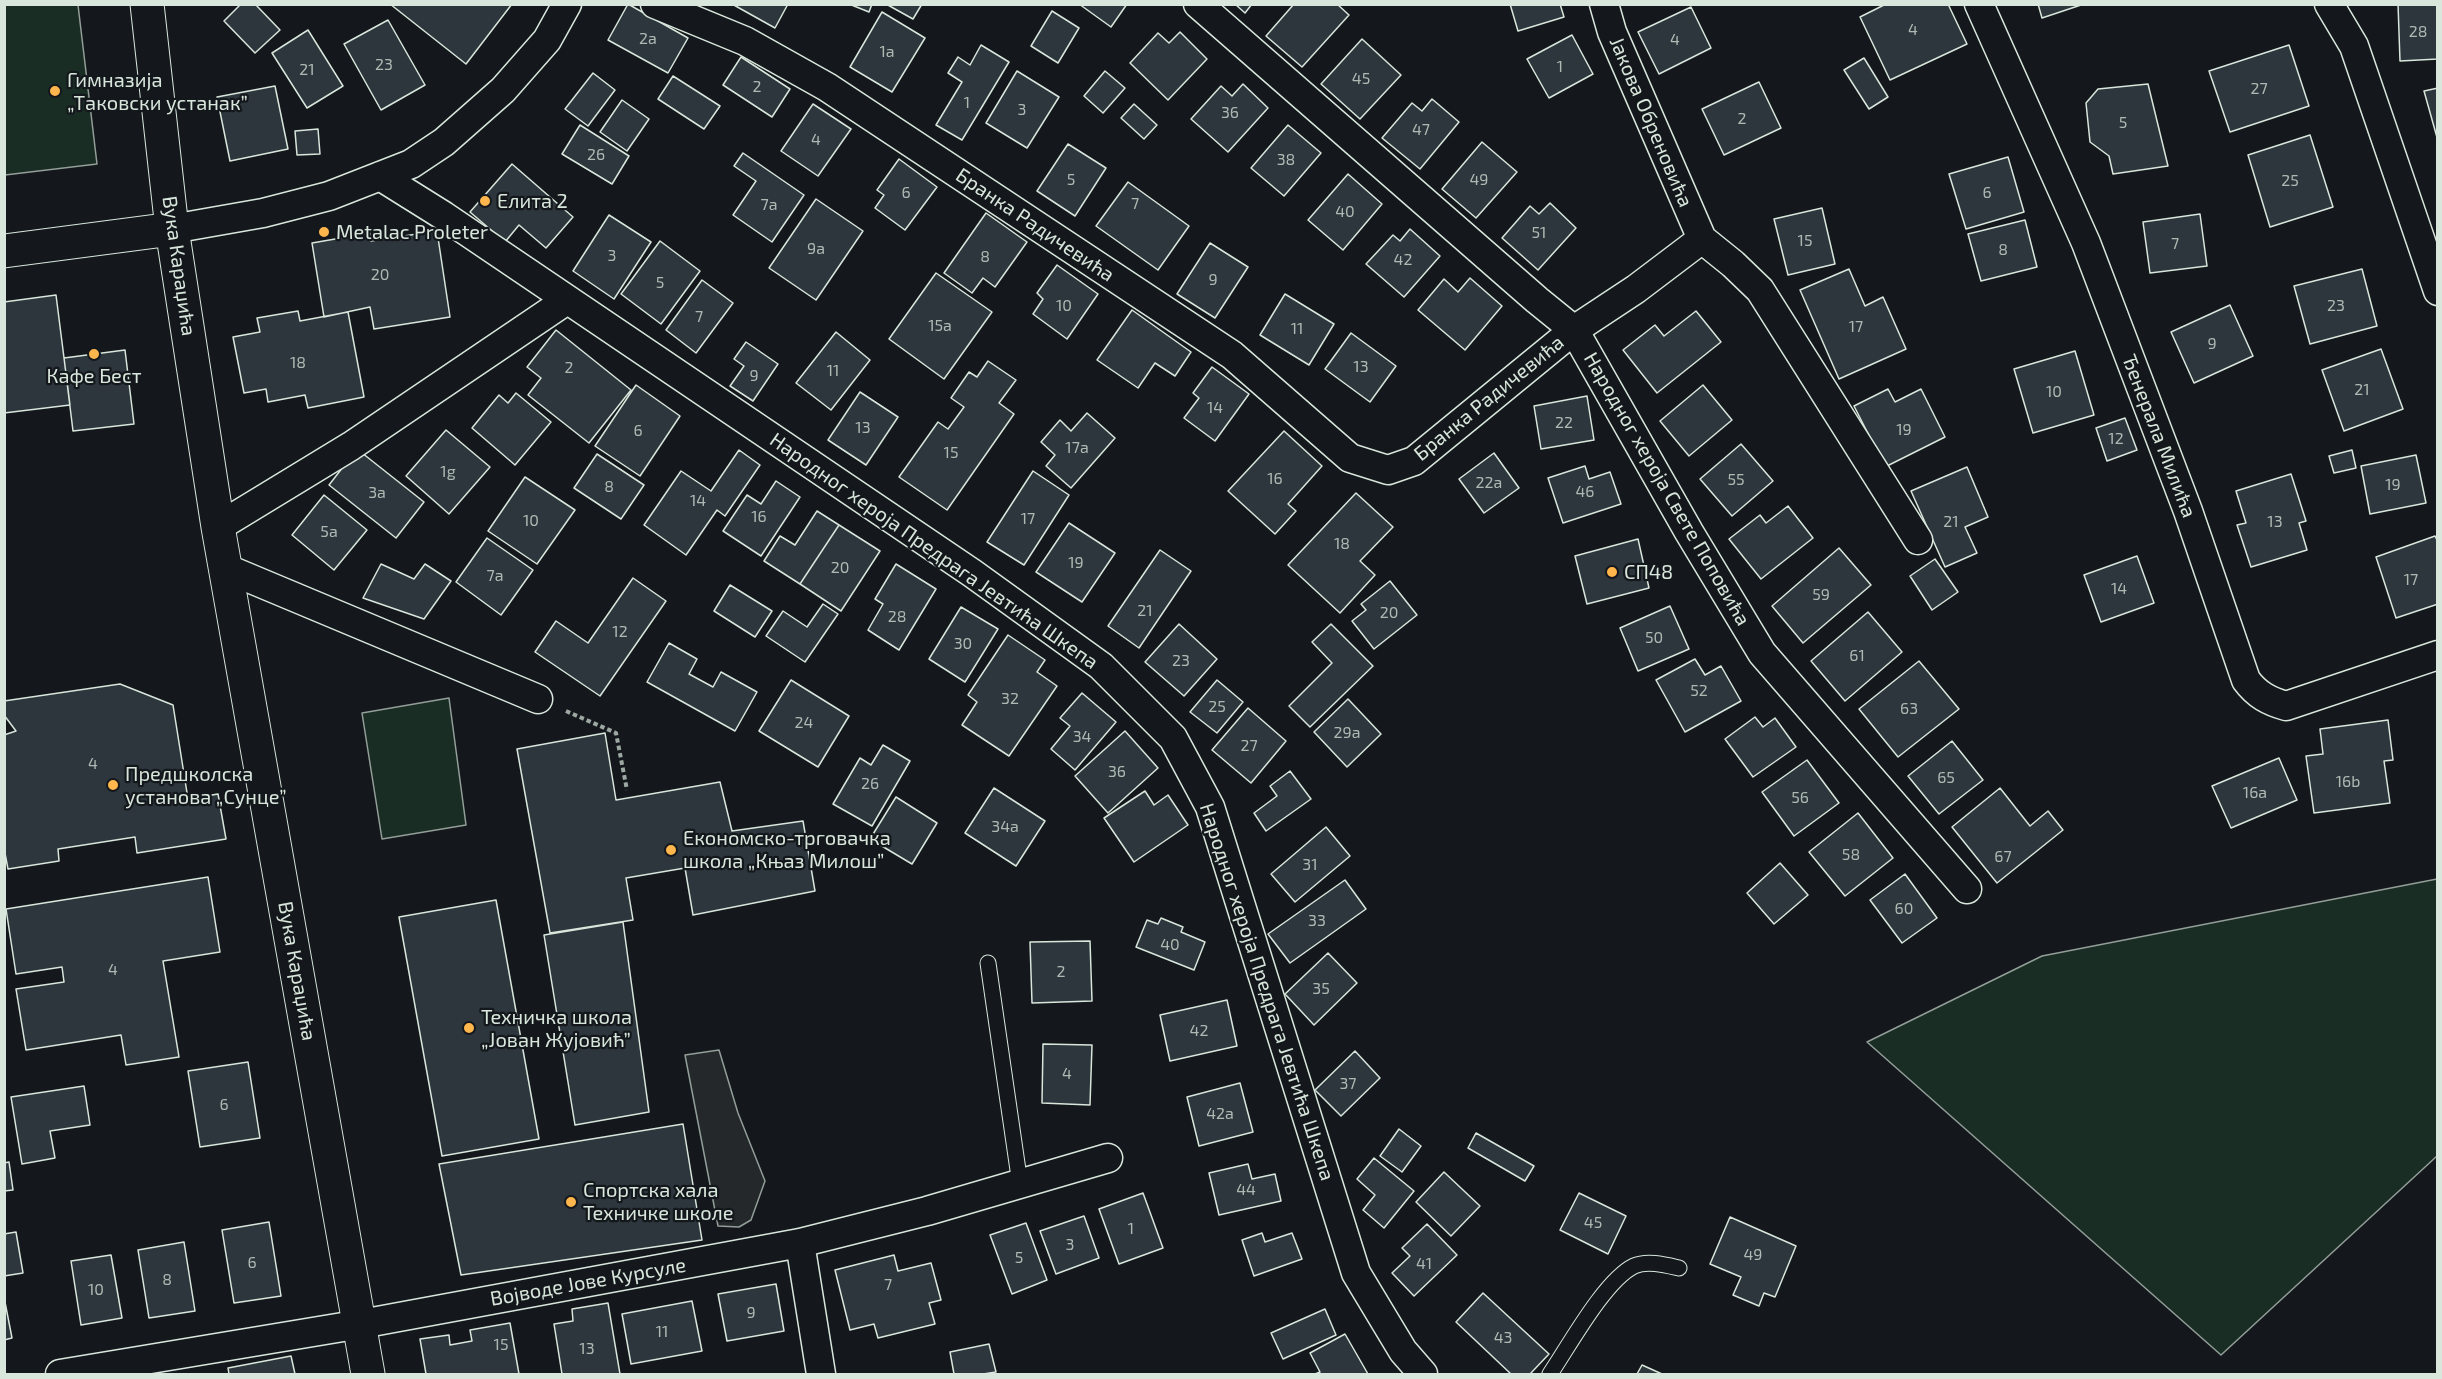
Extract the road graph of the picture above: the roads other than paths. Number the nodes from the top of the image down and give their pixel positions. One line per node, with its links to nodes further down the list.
1 (147, 4): 9 (street, Вука Караџића)
2 (567, 4): 8 (street)
3 (655, 4): 14 (street, Бранка Радичевића)
4 (1198, 4): 14 (street, Народног хероја Свете Поповића)
5 (1604, 4): 10 (street, Јакова Обреновића)
6 (1979, 4): 18 (street, Ђенерала Милића)
7 (2329, 4): 12 (street)
8 (380, 176): 9 (street); 13 (street, Народног хероја Предрага Јевтића Шкепа)
9 (172, 229): 11 (street); 15 (street, Вука Караџића)
10 (1702, 239): 14 (street, Бранка Радичевића); 16 (street)
11 (4, 251)
12 (2438, 291)
13 (567, 300): 15 (street); 30 (street, Народног хероја Предрага Јевтића Шкепа)
14 (1574, 330): 20 (street, Народног хероја Свете Поповића)
15 (218, 527): 17 (street, Вука Караџића)
16 (1918, 540)
17 (225, 568): 19 (street); 26 (street, Вука Караџића)
18 (2438, 655)
19 (538, 699)
20 (1967, 889)
21 (988, 963): 23 (lane)
22 (1108, 1158): 23 (street, Војводе Јове Курсуле)
23 (1020, 1184): 24 (street, Војводе Јове Курсуле)
24 (800, 1244): 26 (street, Војводе Јове Курсуле); 29 (street)
25 (1679, 1268): 31 (lane)
26 (361, 1324): 27 (street, Војводе Јове Курсуле); 28 (street, Вука Караџића)
27 (60, 1374)
28 (368, 1374)
29 (821, 1374)
30 (1423, 1374)
31 (1550, 1374)

